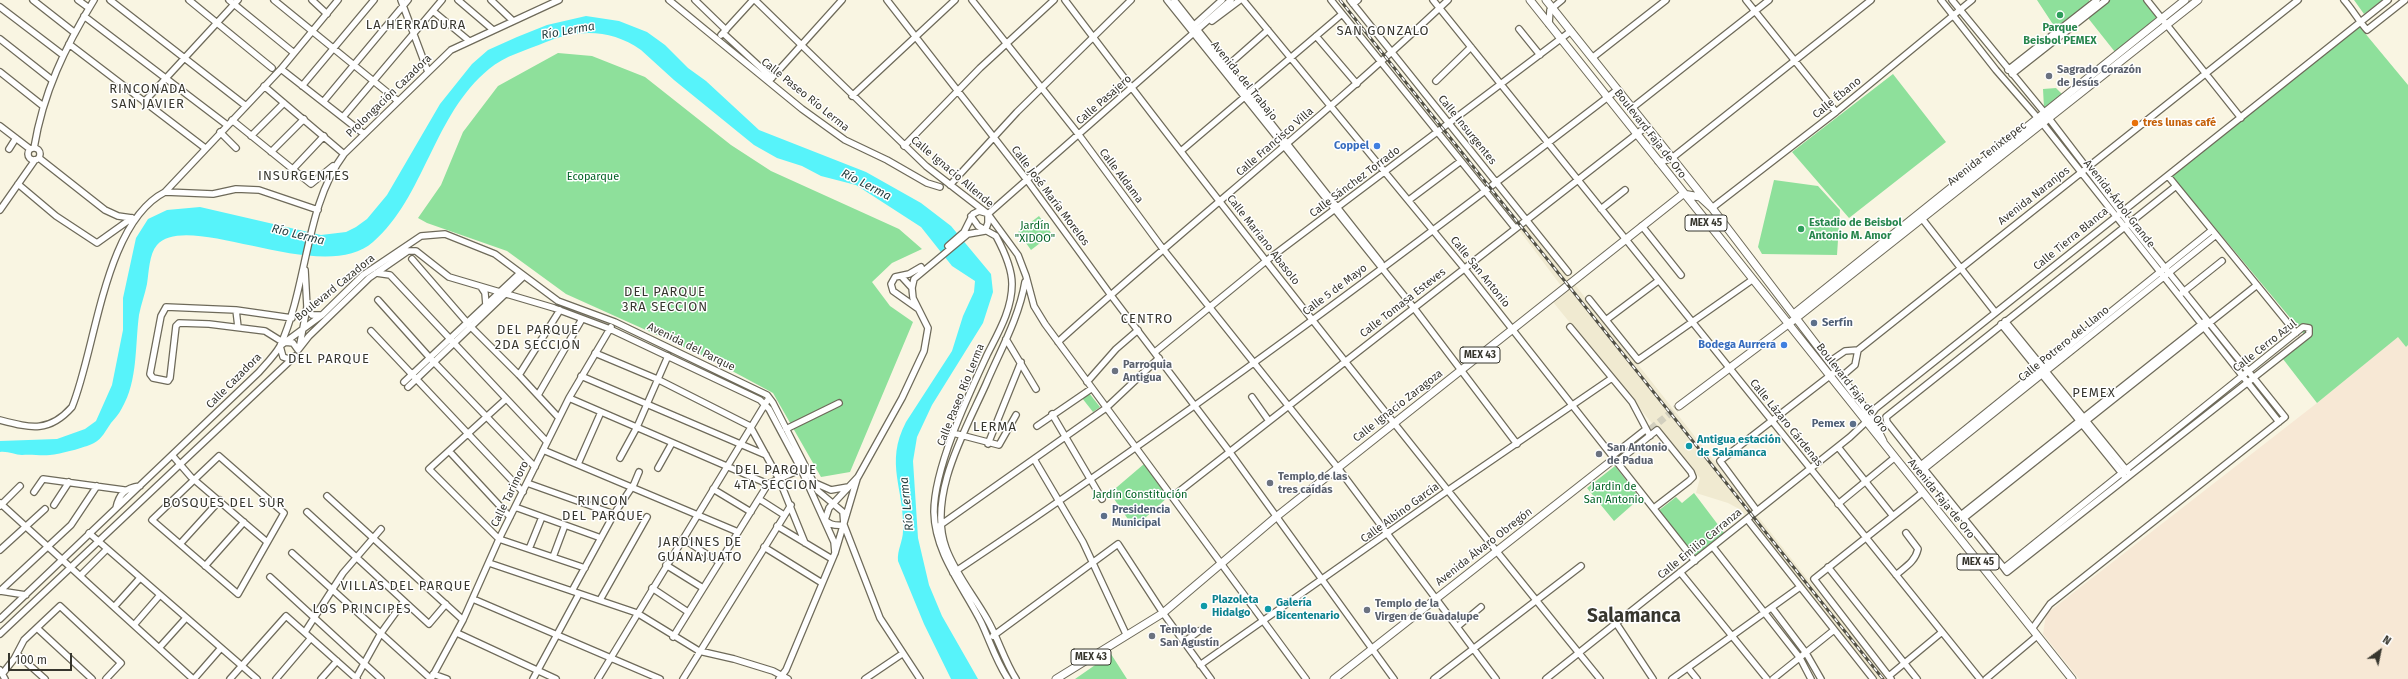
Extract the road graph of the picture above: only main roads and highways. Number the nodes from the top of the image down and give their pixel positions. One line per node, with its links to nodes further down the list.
1 (1530, 0): 6 (main road, Boulevard Faja de Oro / MEX 45)
2 (1546, 0): 7 (main road, Boulevard Faja de Oro / MEX 45)
3 (2185, 0): 5 (main road, Avenida Tenixtepec)
4 (2198, 0): 5 (main road, Avenida Tenixtepec)
5 (1982, 167): 8 (main road, Avenida Tenixtepec)
6 (1683, 194): 7 (main road); 9 (main road, Boulevard Faja de Oro / MEX 45); 13 (main road, Calle Ignacio Zaragoza / MEX 43)
7 (1712, 208): 8 (main road, Boulevard Faja de Oro / MEX 45)
8 (1794, 317): 9 (main road, Avenida Tenixtepec); 11 (main road, Boulevard Faja de Oro / MEX 45)
9 (1786, 322): 10 (main road); 11 (main road, Boulevard Faja de Oro / MEX 45)
10 (1679, 406)
11 (1883, 445): 15 (main road, Avenida Faja de Oro / MEX 45)
12 (1613, 460): 14 (main road, Avenida Álvaro Obregón)
13 (1056, 679)
14 (1334, 679)
15 (2072, 679)

